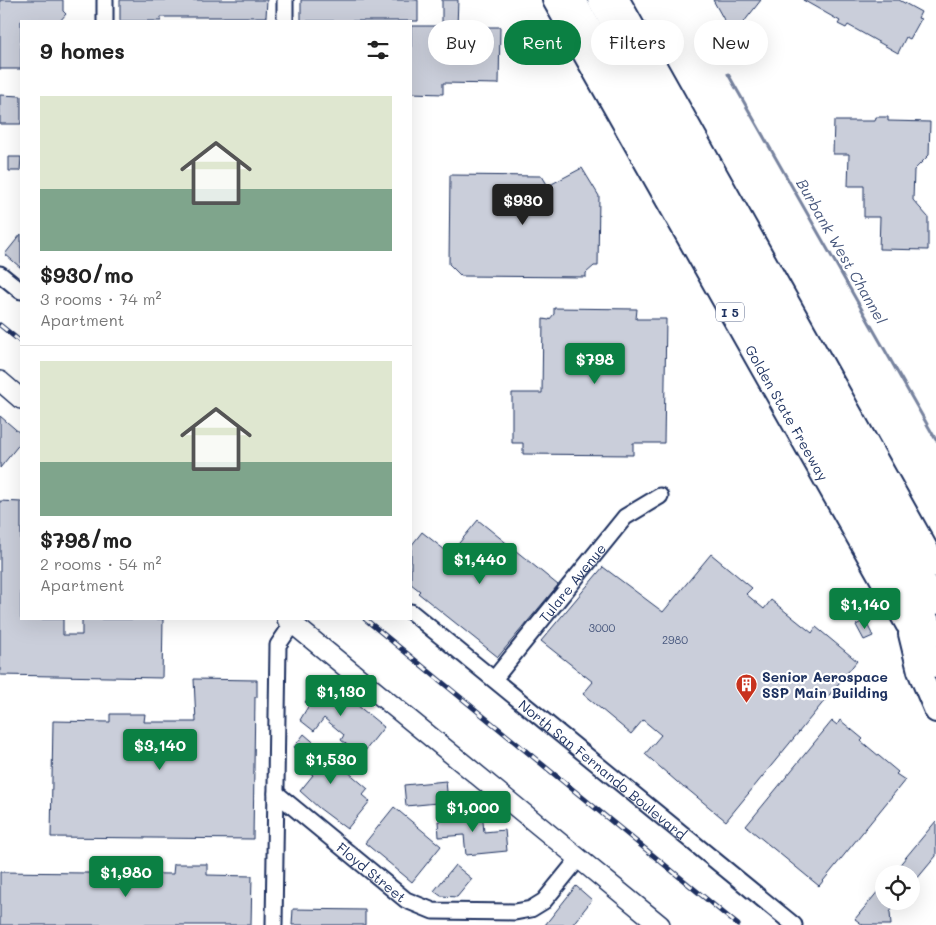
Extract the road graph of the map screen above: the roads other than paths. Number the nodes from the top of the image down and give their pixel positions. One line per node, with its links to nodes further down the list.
1 (105, 0): 7 (street)
2 (285, 0): 8 (street)
3 (554, 0): 18 (highway, Golden State Freeway / I 5)
4 (574, 0): 19 (highway)
5 (599, 0): 15 (highway)
6 (618, 0): 14 (highway)
7 (105, 20)
8 (285, 20)
9 (0, 274): 10 (street)
10 (20, 290)
11 (0, 381): 12 (main road)
12 (20, 398)
13 (660, 496): 21 (street, Tulare Avenue)
14 (936, 566)
15 (936, 603)
16 (412, 613): 21 (street, North San Fernando Boulevard)
17 (290, 621): 23 (street); 24 (main road)
18 (907, 624): 20 (highway, Golden State Freeway / I 5); 22 (highway)
19 (936, 635)
20 (936, 666)
21 (494, 679): 27 (street, North San Fernando Boulevard)
22 (936, 712)
23 (276, 793): 24 (street, Floyd Street); 25 (street)
24 (579, 858): 26 (main road)
25 (274, 925)
26 (660, 925)
27 (794, 925)

